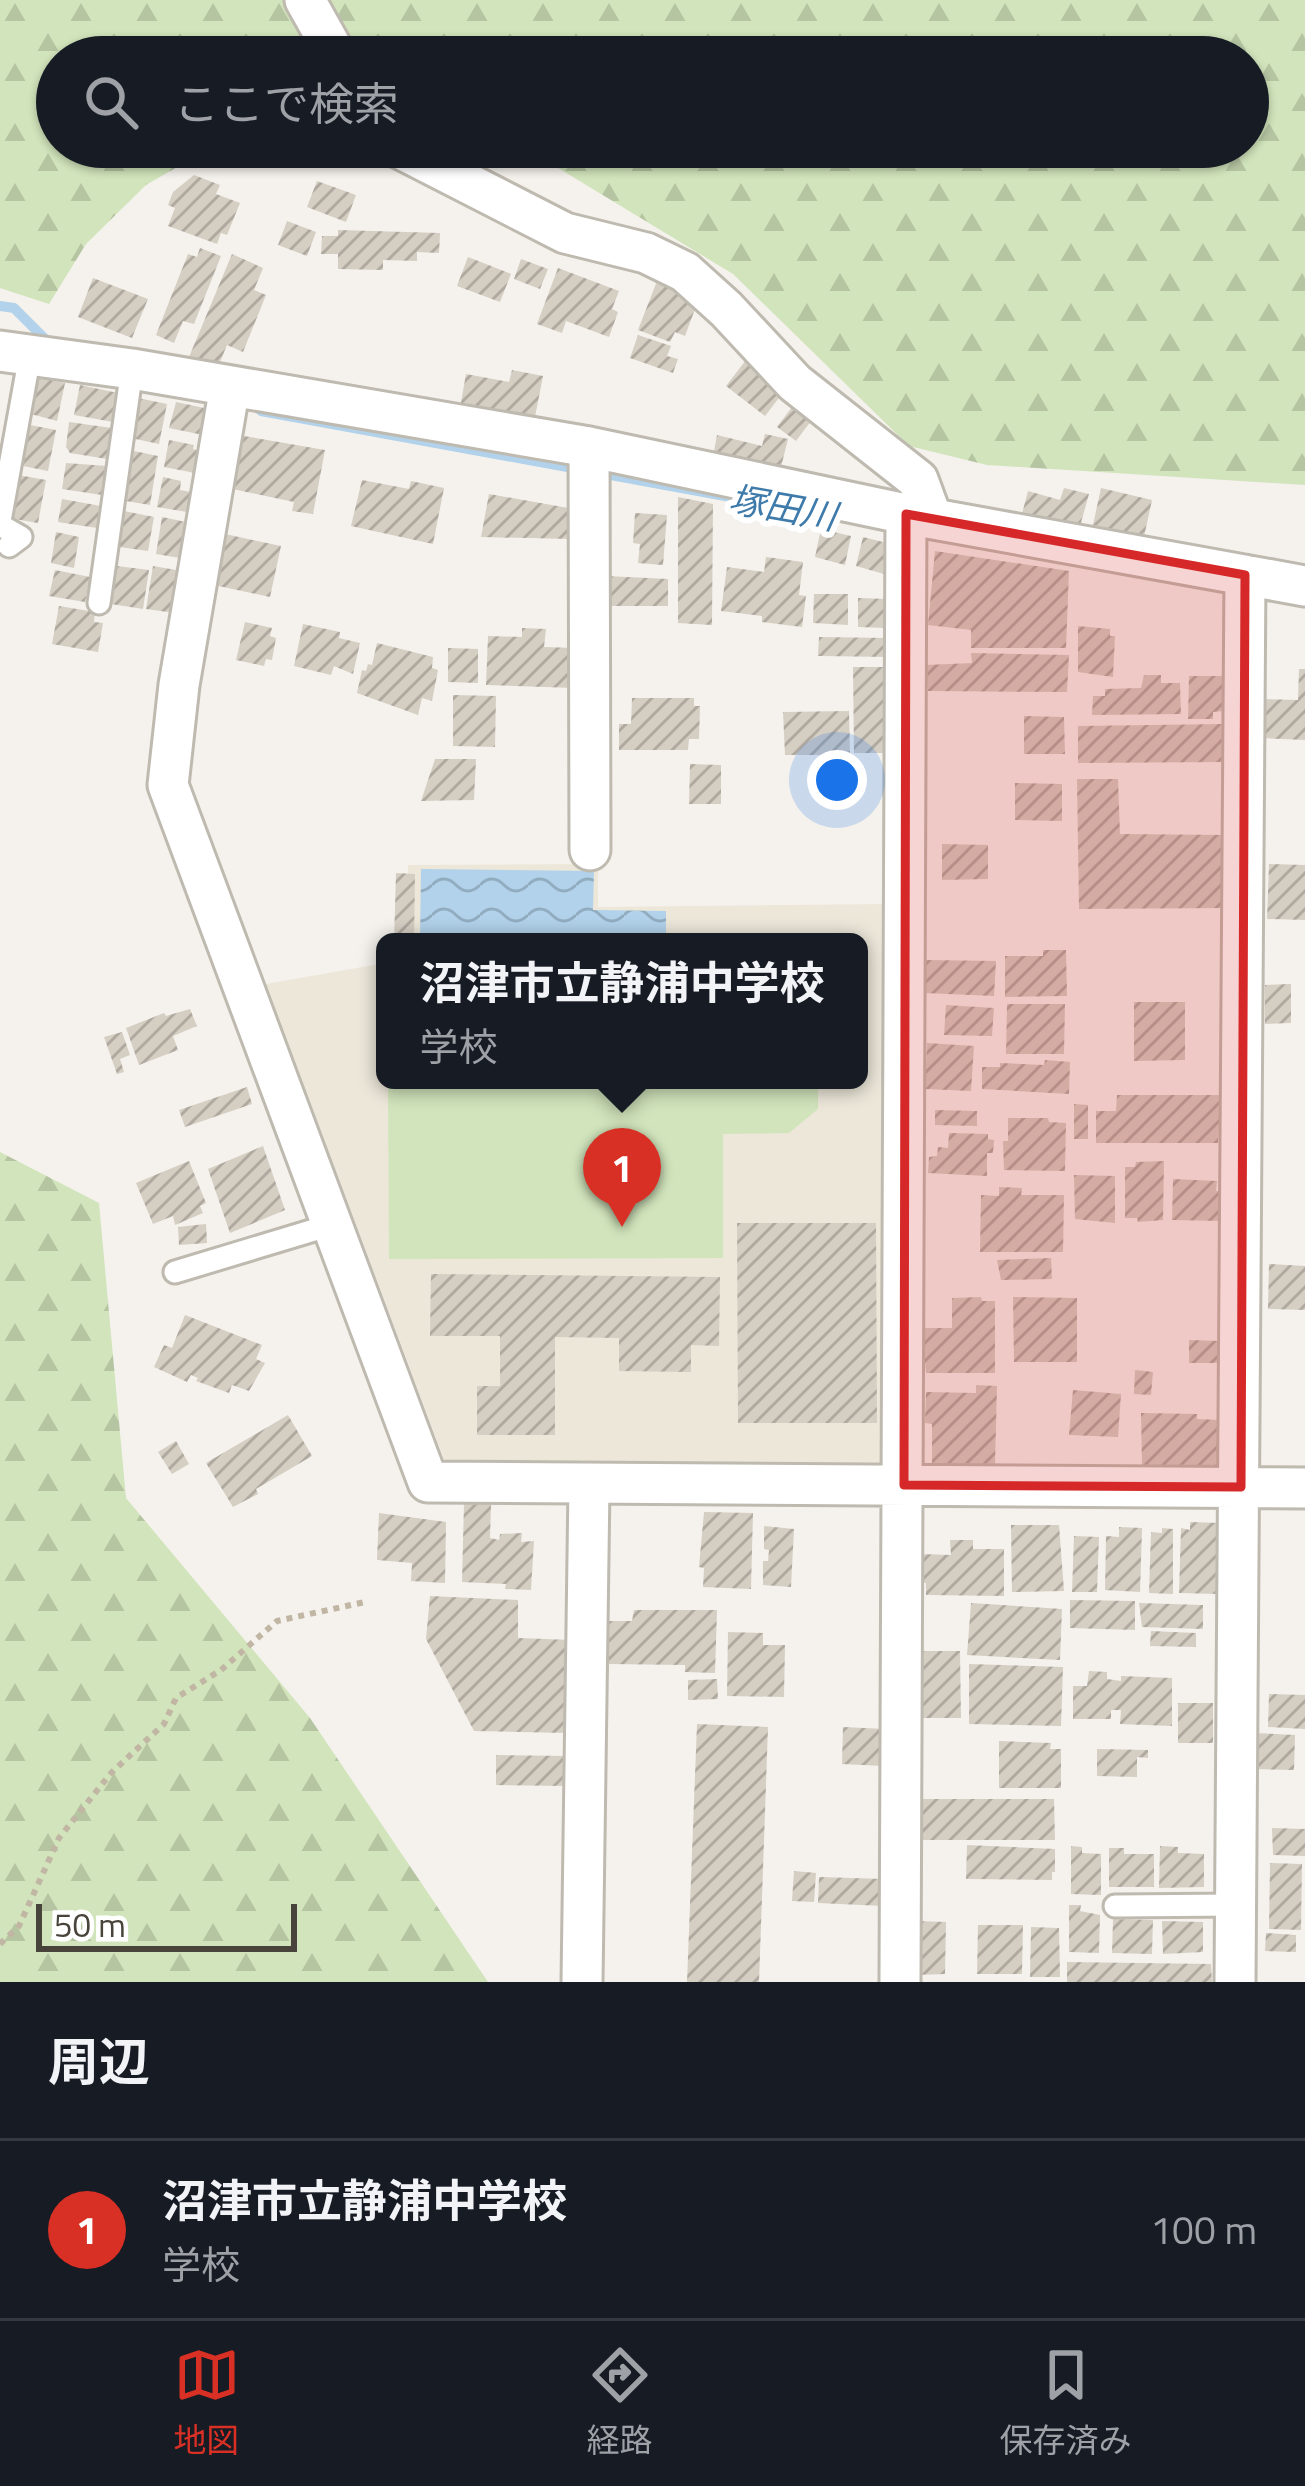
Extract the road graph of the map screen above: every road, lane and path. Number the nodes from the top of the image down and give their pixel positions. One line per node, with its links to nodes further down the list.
1 (305, 0): 2 (street)
2 (325, 36)
3 (439, 168): 8 (street)
4 (15, 353): 5 (street); 9 (lane)
5 (132, 369): 6 (street); 12 (lane)
6 (230, 386): 7 (street); 14 (street)
7 (589, 447): 8 (street); 13 (street)
8 (919, 516): 10 (street); 17 (street)
9 (3, 531)
10 (1245, 575): 11 (street); 18 (street)
11 (1305, 586)
12 (99, 603)
13 (590, 850)
14 (334, 1224): 15 (lane); 16 (street)
15 (175, 1272)
16 (589, 1485): 17 (street); 24 (street)
17 (904, 1485): 18 (street); 25 (street)
18 (1241, 1487): 19 (street); 21 (street)
19 (1305, 1488)
20 (365, 1602): 23 (path)
21 (1236, 1905): 22 (lane); 26 (street)
22 (1115, 1906)
23 (0, 1944)
24 (582, 1982)
25 (900, 1982)
26 (1235, 1982)

